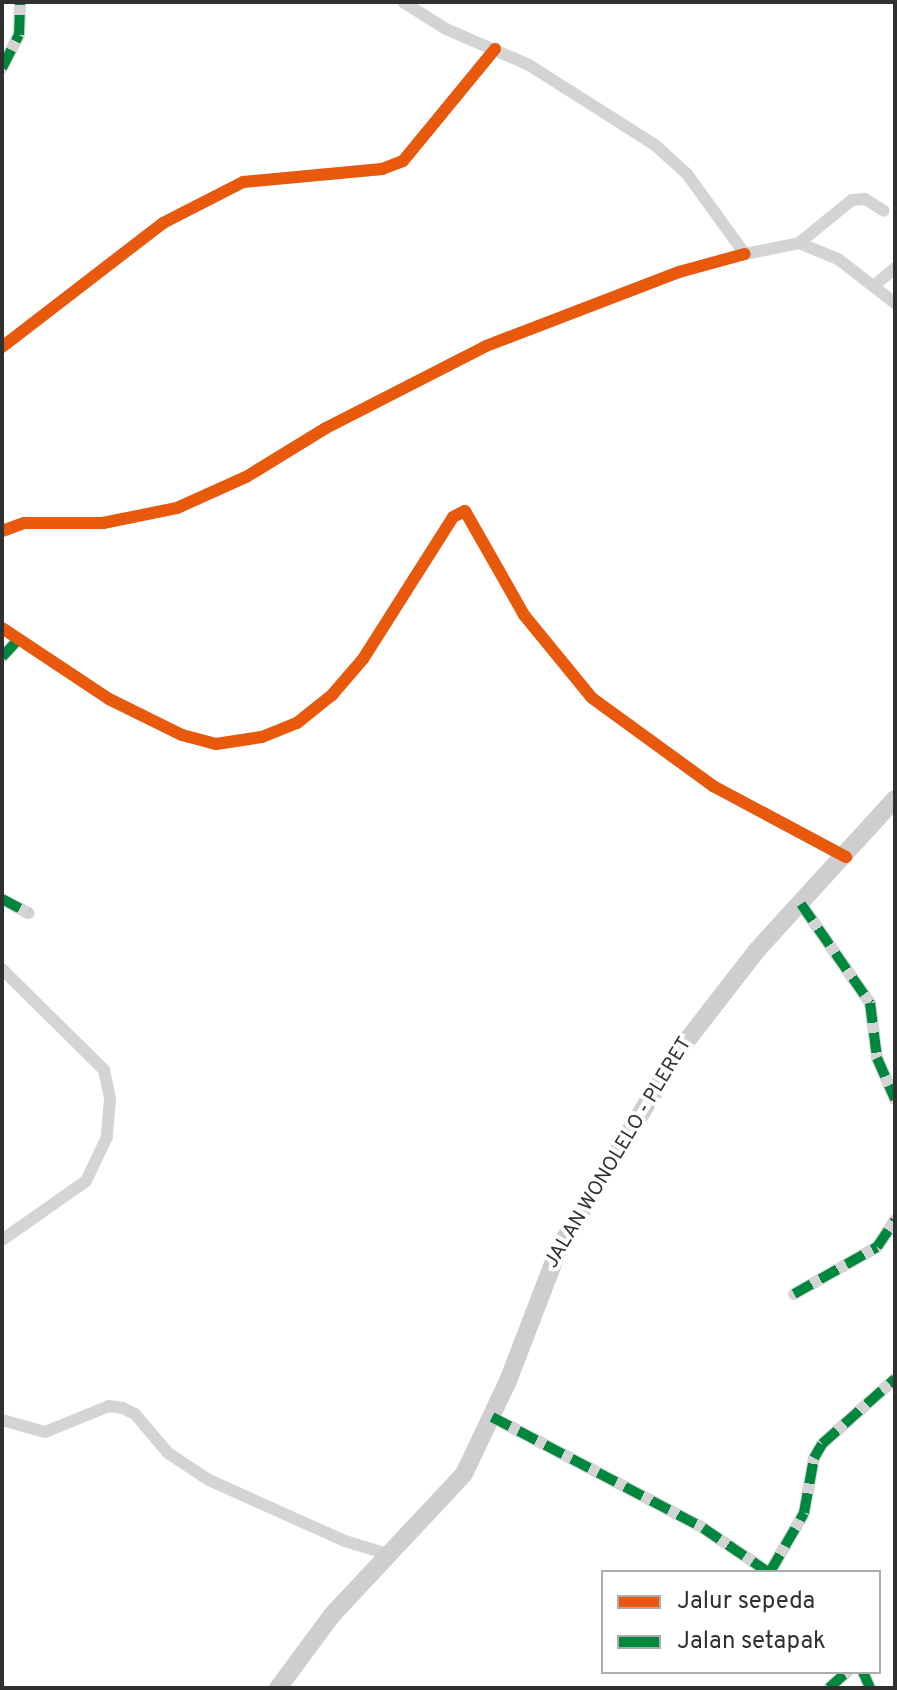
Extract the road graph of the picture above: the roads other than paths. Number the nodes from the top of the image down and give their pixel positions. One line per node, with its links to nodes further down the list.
1 (20, 2): 4 (street)
2 (403, 2): 3 (street)
3 (495, 49): 7 (street); 11 (street)
4 (2, 68)
5 (884, 211): 6 (street)
6 (799, 243): 7 (street); 9 (street)
7 (745, 254): 12 (street)
8 (895, 268): 9 (street)
9 (876, 284): 10 (street)
10 (895, 303)
11 (2, 347)
12 (2, 531)
13 (2, 628): 14 (street)
14 (19, 639): 15 (street); 17 (street)
15 (2, 657)
16 (895, 799): 17 (main road, JALAN WONOLELO - PLERET)
17 (846, 857): 19 (main road, JALAN WONOLELO - PLERET)
18 (2, 899): 20 (street)
19 (801, 904): 22 (street); 27 (main road, JALAN WONOLELO - PLERET)
20 (28, 913)
21 (2, 969): 24 (street)
22 (895, 1099)
23 (895, 1220): 25 (street)
24 (2, 1240)
25 (794, 1294)
26 (895, 1379): 31 (street)
27 (492, 1417): 29 (main road, JALAN WONOLELO - PLERET); 30 (street)
28 (2, 1420): 29 (street)
29 (387, 1554): 33 (main road, JALAN WONOLELO - PLERET)
30 (766, 1570)
31 (770, 1570)
32 (845, 1674): 34 (street)
33 (278, 1688)
34 (829, 1688)

